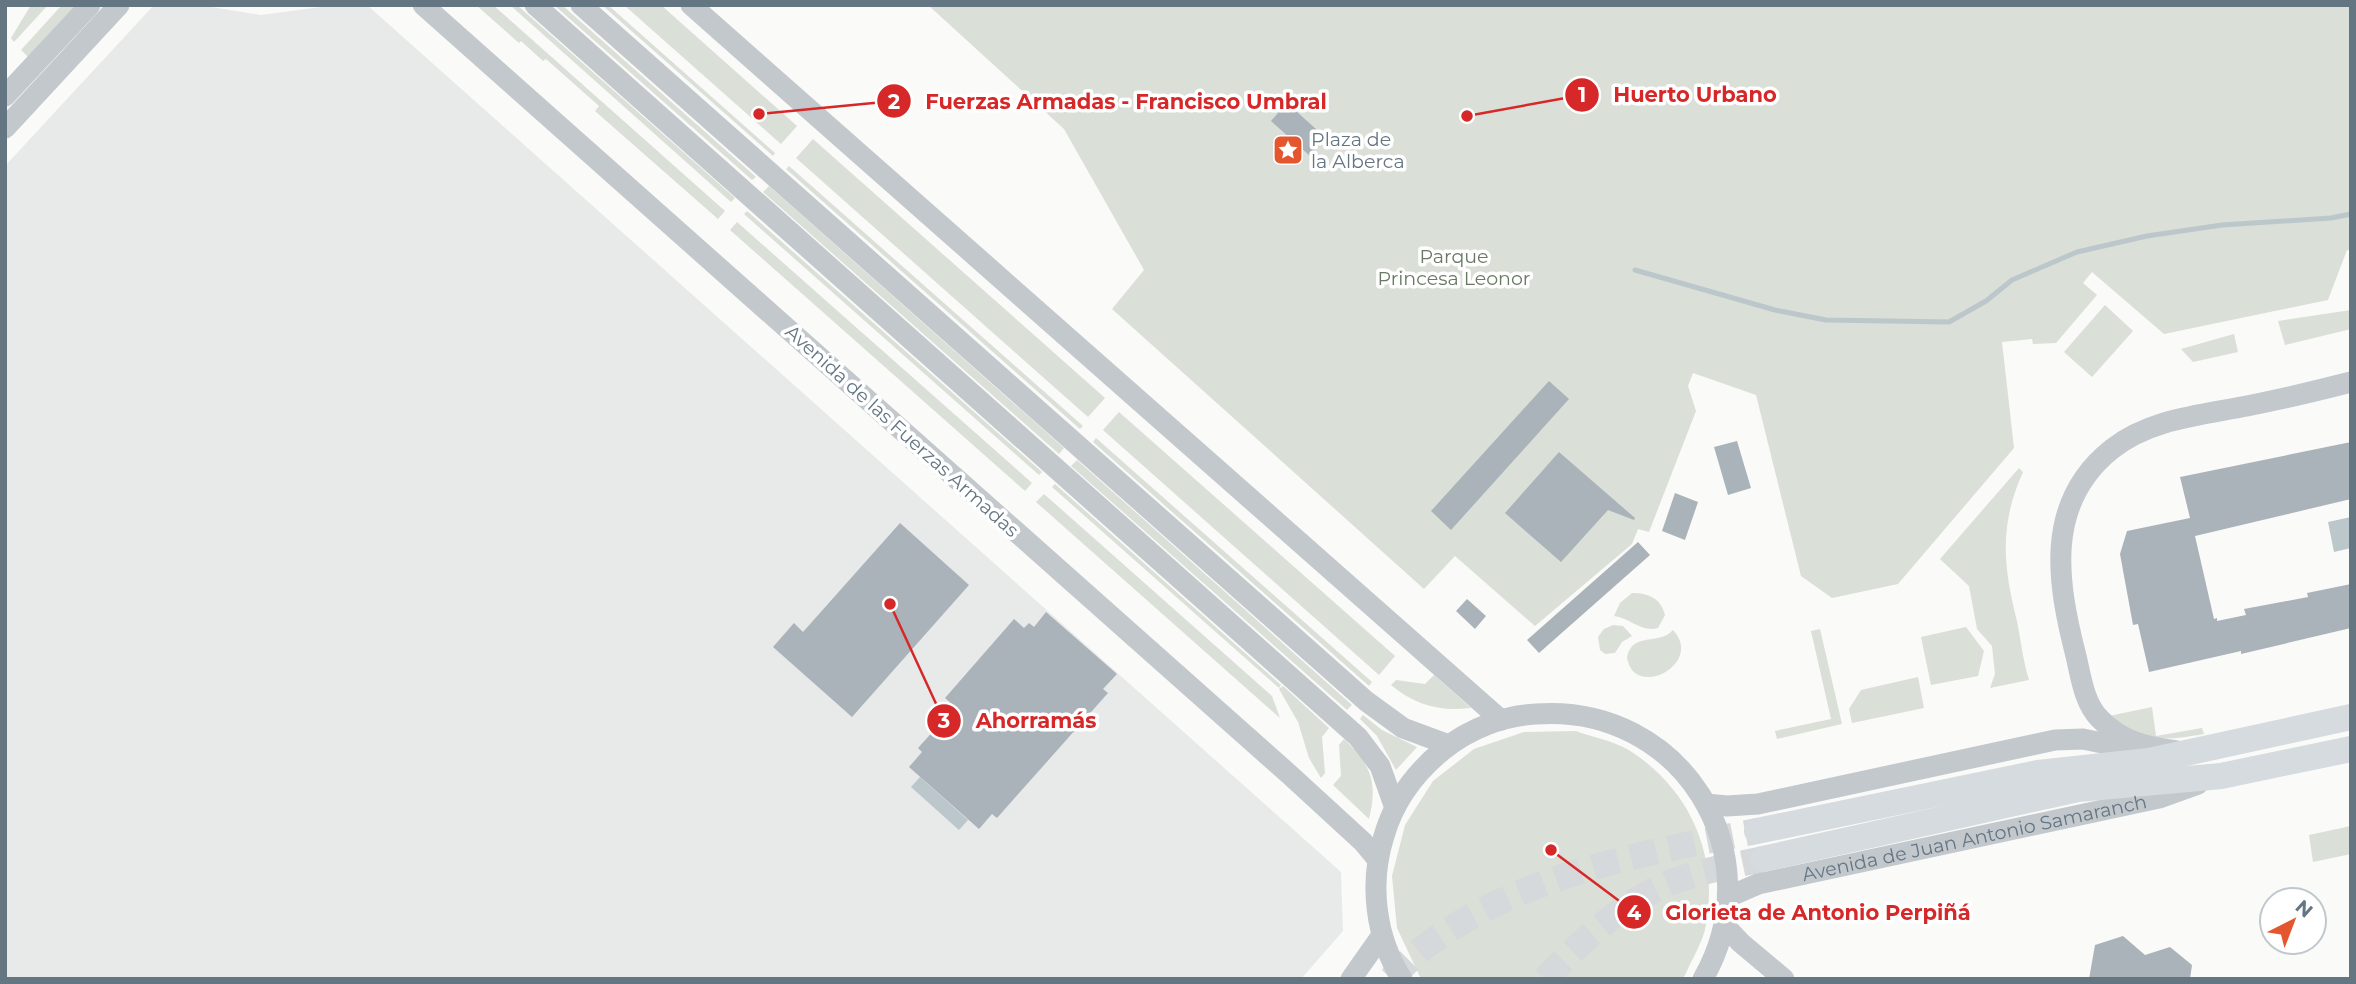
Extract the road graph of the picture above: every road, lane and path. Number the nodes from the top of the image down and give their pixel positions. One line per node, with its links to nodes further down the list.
1 (90, 5): 7 (street)
2 (119, 5): 8 (street)
3 (423, 5): 20 (street, Avenida de las Fuerzas Armadas)
4 (535, 5): 17 (street)
5 (581, 5): 12 (street)
6 (691, 5): 11 (street)
7 (5, 96)
8 (5, 128)
9 (2351, 382): 14 (street)
10 (2351, 717): 14 (main road, Avenida de Juan Antonio Samaranch)
11 (1500, 720): 12 (street); 16 (street)
12 (1449, 745): 17 (street)
13 (2351, 749): 15 (main road, Avenida de Juan Antonio Samaranch)
14 (2186, 753): 16 (street, Avenida de Juan Antonio Samaranch); 18 (main road, Avenida de Juan Antonio Samaranch)
15 (2221, 776): 19 (main road, Avenida de Juan Antonio Samaranch); 21 (street, Avenida de Juan Antonio Samaranch)
16 (1706, 804): 21 (street)
17 (1395, 808): 20 (street)
18 (1757, 831)
19 (1763, 859)
20 (1378, 860): 23 (street)
21 (1728, 897): 22 (street)
22 (1724, 925): 24 (street); 25 (street)
23 (1382, 935): 26 (street); 27 (street)
24 (1776, 973)
25 (1709, 975)
26 (1351, 979)
27 (1402, 979)

